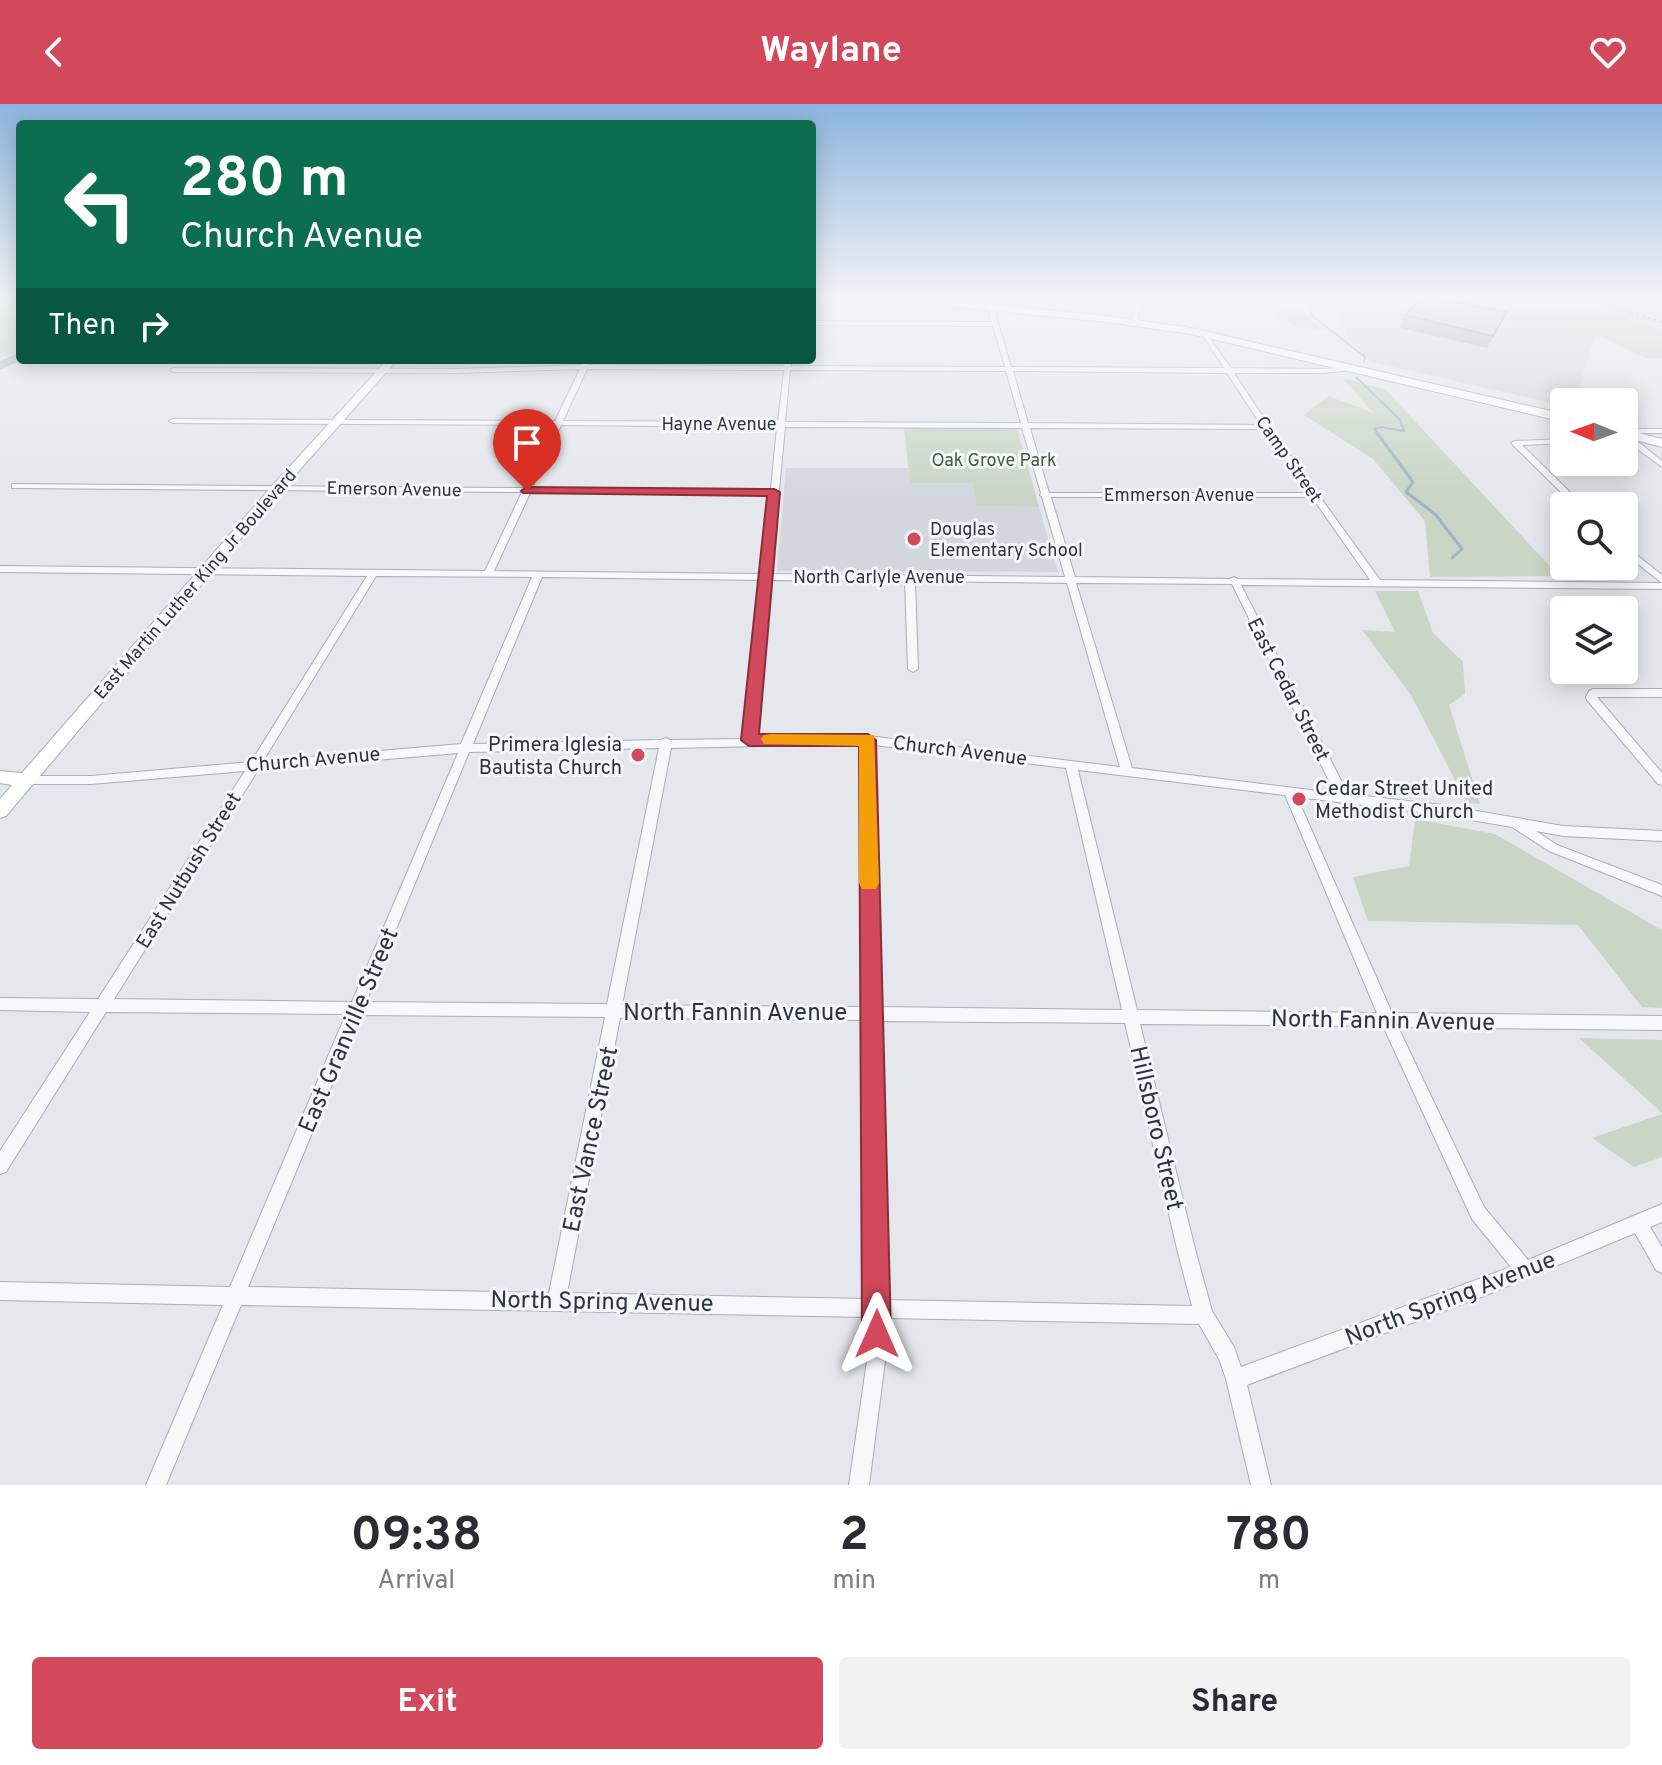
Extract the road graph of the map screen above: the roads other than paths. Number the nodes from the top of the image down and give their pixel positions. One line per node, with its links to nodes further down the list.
1 (1005, 363): 9 (street)
2 (1224, 363): 10 (street, Camp Street)
3 (1332, 363): 7 (main road)
4 (586, 364): 5 (street); 6 (street); 14 (street)
5 (387, 365): 8 (street); 13 (main road, East Martin Luther King Jr Boulevard)
6 (788, 365): 9 (street); 15 (street)
7 (1352, 368): 10 (street); 11 (main road)
8 (173, 370)
9 (1007, 370): 10 (street); 16 (street)
10 (1229, 371): 17 (street, Camp Street)
11 (1550, 415)
12 (173, 421): 13 (street, Hayne Avenue)
13 (336, 422): 14 (street, Hayne Avenue); 26 (main road, East Martin Luther King Jr Boulevard)
14 (559, 423): 15 (street, Hayne Avenue); 27 (street)
15 (780, 424): 16 (street, Hayne Avenue); 28 (street)
16 (1025, 426): 17 (street, Hayne Avenue); 30 (street)
17 (1266, 427): 31 (street, Camp Street)
18 (1638, 438): 19 (main road)
19 (1660, 439)
20 (1550, 441): 23 (street)
21 (1638, 445): 22 (street)
22 (1662, 465)
23 (1550, 476)
24 (1550, 476): 29 (street)
25 (15, 486): 26 (street, Emerson Avenue)
26 (277, 488): 27 (street, Emerson Avenue); 34 (main road, East Martin Luther King Jr Boulevard)
27 (527, 491): 28 (street, Emerson Avenue); 36 (street)
28 (774, 492): 38 (street)
29 (1566, 492)
30 (1044, 495): 31 (street, Emmerson Avenue); 40 (street)
31 (1314, 495): 42 (street, Camp Street)
32 (1638, 561): 43 (street)
33 (0, 569): 34 (street, North Carlyle Avenue)
34 (205, 571): 35 (street, North Carlyle Avenue); 54 (main road, East Martin Luther King Jr Boulevard)
35 (373, 573): 36 (street, North Carlyle Avenue); 50 (street, East Nutbush Street)
36 (488, 574): 37 (street, North Carlyle Avenue)
37 (538, 575): 38 (street, North Carlyle Avenue); 49 (street, East Granville Street)
38 (766, 576): 39 (street, North Carlyle Avenue); 46 (street)
39 (910, 577): 40 (street, North Carlyle Avenue); 44 (street)
40 (1070, 579): 41 (street, North Carlyle Avenue); 52 (street)
41 (1234, 580): 42 (street, North Carlyle Avenue); 57 (street, East Cedar Street)
42 (1376, 582): 43 (street, North Carlyle Avenue)
43 (1662, 583)
44 (913, 669)
45 (1662, 693): 55 (street)
46 (749, 740): 47 (street, Church Avenue); 48 (street, Church Avenue)
47 (868, 740): 51 (street, Church Avenue); 66 (street)
48 (666, 742): 49 (street, Church Avenue); 65 (street, East Vance Street)
49 (466, 748): 50 (street, Church Avenue); 64 (street, East Granville Street)
50 (256, 763): 54 (street, Church Avenue); 63 (street, East Nutbush Street)
51 (1071, 764): 52 (street, Church Avenue); 67 (street, Hillsboro Street)
52 (1127, 771): 56 (street, Church Avenue)
53 (0, 777): 54 (main road, Church Avenue)
54 (26, 780): 58 (main road, East Martin Luther King Jr Boulevard)
55 (1662, 781)
56 (1289, 791): 57 (street, Church Avenue); 68 (street)
57 (1344, 798): 59 (street, Church Avenue)
58 (0, 811)
59 (1512, 822): 60 (street); 61 (street, Church Avenue)
60 (1662, 836)
61 (1662, 891)
62 (0, 1004): 63 (street, North Fannin Avenue)
63 (104, 1004): 64 (street, North Fannin Avenue); 70 (street, East Nutbush Street)
64 (357, 1009): 65 (street, North Fannin Avenue); 76 (street, East Granville Street)
65 (616, 1011): 66 (street, North Fannin Avenue); 77 (street, East Vance Street)
66 (870, 1013): 67 (street, North Fannin Avenue); 78 (street)
67 (1130, 1015): 68 (street, North Fannin Avenue); 79 (street, Hillsboro Street)
68 (1388, 1021): 69 (street, North Fannin Avenue); 74 (street)
69 (1662, 1023)
70 (0, 1166)
71 (1662, 1213): 72 (street, North Spring Avenue)
72 (1638, 1222): 73 (street); 74 (street, North Spring Avenue)
73 (1662, 1264)
74 (1525, 1270): 80 (street, North Spring Avenue)
75 (0, 1291): 76 (street, North Spring Avenue)
76 (234, 1298): 77 (street, North Spring Avenue); 81 (street, East Granville Street)
77 (557, 1300): 78 (street, North Spring Avenue)
78 (877, 1306): 79 (street, North Spring Avenue); 82 (street)
79 (1204, 1315): 80 (street, Hillsboro Street)
80 (1236, 1379): 83 (street, Hillsboro Street)
81 (156, 1485)
82 (859, 1485)
83 (1261, 1485)

